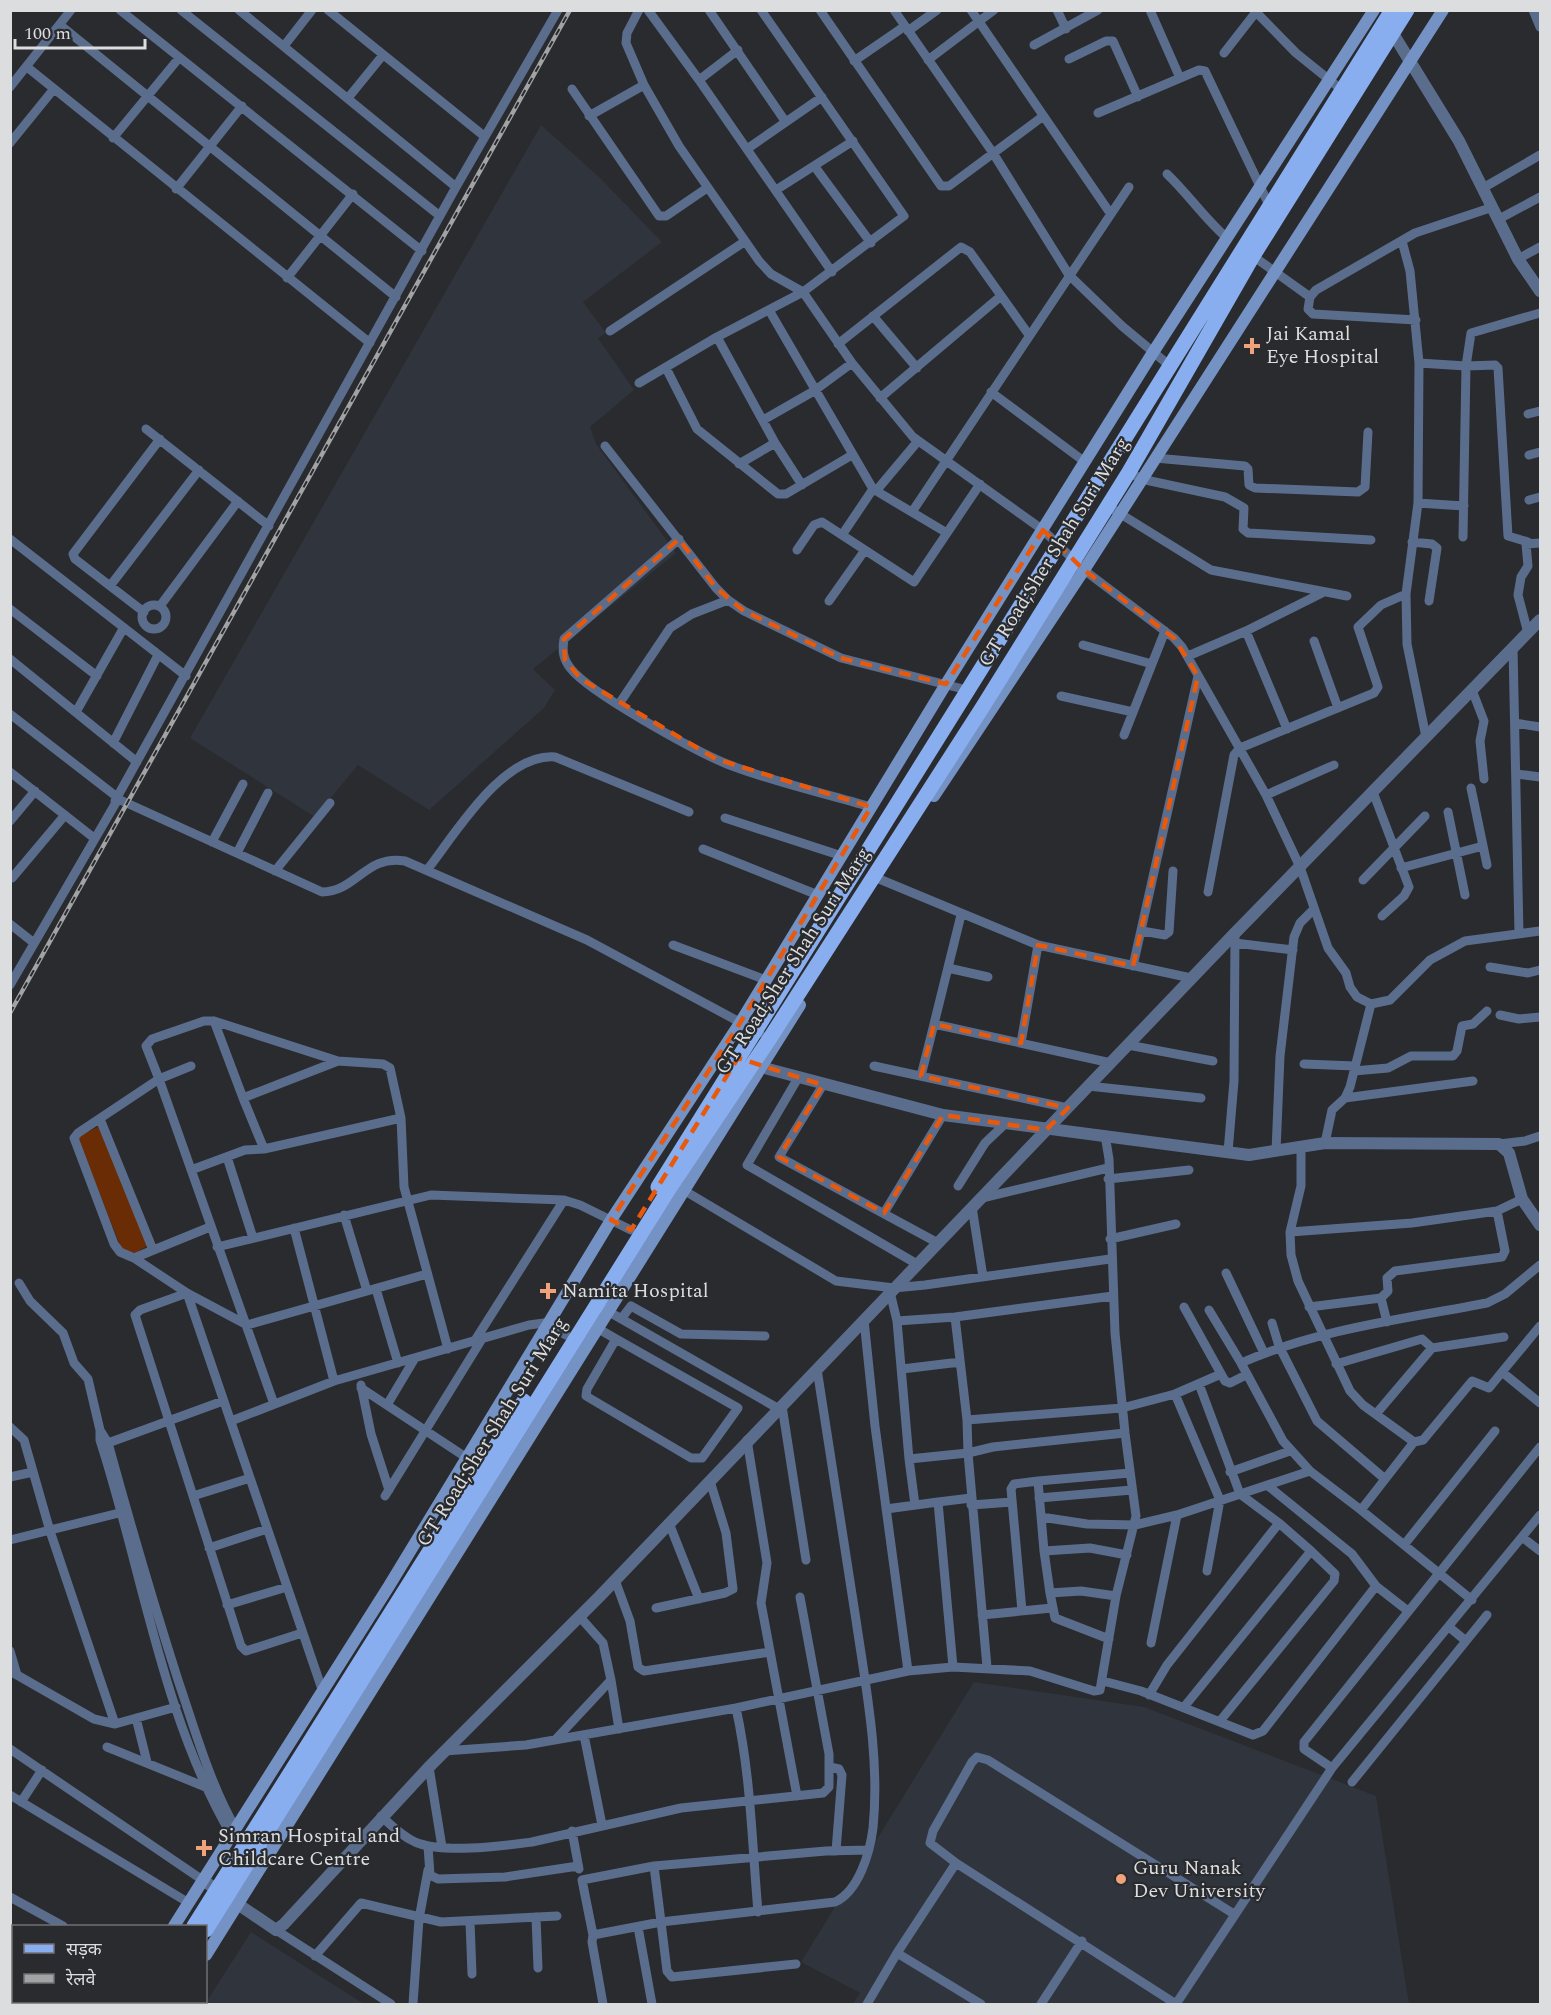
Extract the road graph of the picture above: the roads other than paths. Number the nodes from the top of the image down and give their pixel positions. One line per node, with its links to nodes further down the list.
1 (71, 10): 27 (street)
2 (120, 10): 37 (street)
3 (181, 10): 81 (street)
4 (239, 10): 33 (street)
5 (312, 10): 33 (street)
6 (328, 10): 36 (street)
7 (558, 10): 59 (street)
8 (639, 10): 45 (street)
9 (648, 10): 44 (street)
10 (709, 10): 34 (street)
11 (761, 10): 51 (street)
12 (820, 10): 40 (street)
13 (894, 10): 29 (street)
14 (938, 10): 29 (street)
15 (971, 10): 26 (street)
16 (994, 10): 26 (street)
17 (1057, 10): 30 (street)
18 (1098, 10): 30 (street)
19 (1149, 10): 43 (street)
20 (1374, 10): 46 (main road)
21 (1392, 10): 46 (main road, GT Road;Sher Shah Suri Marg)
22 (1407, 10): 31 (main road, GT Road;Sher Shah Suri Marg)
23 (1443, 10): 41 (main road)
24 (1533, 10): 28 (street)
25 (1255, 11): 35 (street); 46 (street)
26 (978, 20): 39 (street); 57 (street)
27 (60, 25): 42 (street); 50 (street)
28 (1540, 27)
29 (906, 28): 39 (street); 40 (street)
30 (1066, 29): 32 (street)
31 (1392, 32): 41 (street); 90 (main road, GT Road;Sher Shah Suri Marg)
32 (1034, 45)
33 (284, 46): 53 (street)
34 (738, 50): 44 (street); 58 (street)
35 (1224, 53)
36 (383, 55): 53 (street); 59 (street)
37 (179, 58): 50 (street); 54 (street)
38 (1069, 59): 52 (street)
39 (928, 60): 65 (street)
40 (854, 61): 65 (street)
41 (1412, 62): 72 (street); 93 (main road)
42 (27, 67): 47 (street); 49 (street)
43 (1180, 78): 52 (street); 74 (street)
44 (699, 80): 64 (street)
45 (644, 85): 56 (street); 71 (street)
46 (1336, 85): 74 (main road); 78 (main road, GT Road;Sher Shah Suri Marg)
47 (10, 87)
48 (572, 89): 56 (street)
49 (53, 90): 60 (street); 62 (street)
50 (147, 97): 60 (street); 63 (street)
51 (822, 97): 58 (street); 61 (street)
52 (1138, 97): 55 (street)
53 (348, 98): 69 (street)
54 (242, 106): 63 (street); 76 (street)
55 (1098, 113)
56 (589, 117): 71 (street)
57 (1042, 117): 65 (street); 80 (street)
58 (785, 121): 64 (street)
59 (484, 136): 69 (street)
60 (113, 138): 73 (street)
61 (854, 141): 67 (street); 87 (street)
62 (10, 143)
63 (210, 148): 73 (street); 83 (street)
64 (747, 149): 75 (street)
65 (993, 153): 94 (street)
66 (1540, 155): 72 (street)
67 (815, 167): 75 (street); 87 (street)
68 (1167, 174): 84 (street)
69 (456, 187): 81 (street)
70 (1129, 187): 80 (street)
71 (707, 188): 86 (street)
72 (1483, 188): 79 (street)
73 (176, 189): 95 (street)
74 (1259, 189): 78 (street); 84 (main road)
75 (776, 190): 92 (street)
76 (353, 194): 83 (street); 89 (street)
77 (1540, 197): 82 (street)
78 (1269, 205): 113 (main road, GT Road;Sher Shah Suri Marg)
79 (1492, 207): 82 (street); 85 (street)
80 (1110, 213): 94 (street)
81 (440, 216): 89 (street)
82 (1498, 219): 91 (street)
83 (322, 235): 95 (street); 99 (street)
84 (1227, 238): 110 (main road)
85 (1402, 241): 100 (street); 104 (street)
86 (744, 242): 97 (street); 105 (street)
87 (871, 243): 92 (street)
88 (1540, 247): 91 (street)
89 (422, 251): 99 (street)
90 (1253, 256): 93 (street); 138 (main road, GT Road;Sher Shah Suri Marg)
91 (1518, 259): 96 (street)
92 (832, 272): 97 (street)
93 (1277, 272): 100 (street); 133 (main road)
94 (1070, 275): 106 (street); 110 (street)
95 (287, 278): 108 (street)
96 (1540, 289)
97 (802, 292): 101 (street); 109 (street)
98 (1001, 296): 103 (street); 106 (street); 116 (street)
99 (396, 297): 108 (street)
100 (1310, 297): 104 (street)
101 (769, 310): 107 (street); 118 (street)
102 (1540, 313): 114 (street)
103 (873, 316): 109 (street); 116 (street)
104 (1416, 320): 112 (street)
105 (610, 330)
106 (1029, 335): 119 (street)
107 (717, 337): 115 (street); 123 (street)
108 (370, 343): 149 (street)
109 (838, 344): 111 (street)
110 (1152, 354): 113 (street); 135 (main road)
111 (852, 363): 118 (street); 120 (street)
112 (1419, 363): 114 (street); 145 (street)
113 (1170, 366): 160 (main road, GT Road;Sher Shah Suri Marg)
114 (1466, 366): 146 (street); 158 (street)
115 (666, 368): 117 (street); 136 (street)
116 (916, 369): 120 (street)
117 (639, 383)
118 (814, 391): 123 (street); 131 (street)
119 (991, 392): 134 (street); 135 (street)
120 (880, 398): 127 (street)
121 (1540, 411): 122 (street)
122 (1528, 414)
123 (763, 420): 128 (street)
124 (146, 429): 126 (street)
125 (1368, 432): 133 (street)
126 (160, 440): 137 (street); 164 (street)
127 (918, 441): 134 (street); 141 (street)
128 (775, 442): 136 (street); 140 (street)
129 (605, 446): 155 (street)
130 (1540, 452): 132 (street)
131 (852, 455): 140 (street); 141 (street)
132 (1529, 455)
133 (1155, 458): 138 (main road)
134 (947, 462): 139 (street); 148 (street)
135 (1085, 462): 150 (main road)
136 (739, 464): 140 (street)
137 (199, 471): 144 (street); 164 (street)
138 (1135, 475): 147 (main road, GT Road;Sher Shah Suri Marg); 156 (street)
139 (980, 484): 150 (street); 151 (street)
140 (802, 485)
141 (875, 490): 148 (street); 152 (street)
142 (1540, 497): 143 (street)
143 (1528, 500)
144 (238, 501): 149 (street); 171 (street)
145 (1418, 503): 146 (street); 157 (street)
146 (1464, 506): 153 (street)
147 (1113, 509): 163 (main road, GT Road;Sher Shah Suri Marg); 165 (street)
148 (912, 512): 151 (street)
149 (269, 526): 187 (street)
150 (1043, 530): 160 (street); 189 (main road)
151 (947, 533): 162 (street)
152 (842, 535): 161 (street); 162 (street)
153 (1463, 537)
154 (10, 539): 175 (street)
155 (679, 539): 168 (street); 193 (street)
156 (1371, 540)
157 (1412, 542): 166 (street); 170 (street)
158 (1528, 543): 159 (street); 178 (street)
159 (1540, 543)
160 (1058, 545): 163 (street); 190 (main road, GT Road;Sher Shah Suri Marg)
161 (797, 550)
162 (865, 550): 169 (street)
163 (1079, 565): 176 (street); 240 (main road, GT Road;Sher Shah Suri Marg)
164 (110, 586): 173 (street)
165 (1324, 592): 167 (street); 177 (street)
166 (1406, 594): 194 (street); 202 (street)
167 (1347, 596)
168 (728, 600): 189 (street); 193 (street)
169 (829, 601)
170 (1429, 601)
171 (160, 606): 173 (street); 173 (street)
172 (10, 609): 186 (street)
173 (144, 612)
174 (1540, 620): 178 (street)
175 (123, 629): 182 (street); 186 (street)
176 (1165, 631): 183 (street); 185 (street)
177 (1246, 631): 183 (street); 200 (street)
178 (1528, 633): 181 (street)
179 (1314, 641): 194 (street)
180 (1083, 645): 185 (street)
181 (1513, 648): 191 (street); 198 (street)
182 (158, 655): 187 (street); 203 (street)
183 (1188, 656): 188 (street)
184 (12, 664): 195 (street)
185 (1152, 664): 196 (street)
186 (97, 676): 195 (street)
187 (186, 676): 205 (street)
188 (1198, 676): 204 (street); 251 (street)
189 (946, 684): 190 (street); 219 (main road)
190 (967, 690): 273 (main road, GT Road;Sher Shah Suri Marg)
191 (1472, 690): 202 (street); 210 (street)
192 (1061, 696): 196 (street)
193 (619, 704): 219 (street)
194 (1338, 708): 200 (street)
195 (76, 712): 203 (street)
196 (1133, 712): 201 (street)
197 (10, 714): 217 (street)
198 (1515, 723): 199 (street); 208 (street)
199 (1540, 727)
200 (1287, 729): 204 (street)
201 (1124, 735)
202 (1426, 737): 214 (street)
203 (113, 743): 205 (street)
204 (1240, 748): 216 (street); 243 (street)
205 (137, 762): 217 (street)
206 (1334, 765): 216 (street)
207 (10, 772): 213 (street)
208 (1517, 774): 209 (street); 252 (street)
209 (1540, 777)
210 (1484, 779)
211 (243, 784): 227 (street)
212 (1471, 788): 228 (street)
213 (35, 791): 222 (street); 225 (street)
214 (1372, 792): 230 (street); 235 (street)
215 (268, 793): 231 (street)
216 (1266, 795): 235 (street)
217 (116, 799): 226 (street); 227 (street)
218 (330, 803): 238 (street)
219 (871, 807): 233 (main road)
220 (689, 812): 237 (street)
221 (1448, 812): 232 (street)
222 (65, 814): 226 (street); 241 (street)
223 (1425, 816): 230 (street)
224 (725, 818): 233 (street)
225 (10, 821)
226 (94, 838): 254 (street)
227 (212, 842): 231 (street)
228 (1483, 846): 232 (street); 234 (street)
229 (702, 849): 244 (street)
230 (1394, 849): 236 (street); 242 (street)
231 (237, 853): 238 (street)
232 (1457, 853): 236 (street); 245 (street)
233 (842, 856): 244 (main road)
234 (1487, 865)
235 (1300, 867): 246 (street); 253 (street)
236 (1401, 868): 248 (street)
237 (427, 870): 238 (street); 271 (street)
238 (275, 871)
239 (1173, 871): 251 (street)
240 (876, 877): 247 (street); 273 (main road, GT Road;Sher Shah Suri Marg); 278 (main road)
241 (12, 878)
242 (1364, 880)
243 (1208, 892)
244 (818, 895): 264 (main road)
245 (1465, 895)
246 (1314, 909): 257 (street); 266 (street)
247 (961, 915): 256 (street); 259 (street)
248 (1382, 916)
249 (10, 924): 254 (street)
250 (1540, 930): 252 (street)
251 (1142, 931): 258 (street)
252 (1519, 934): 266 (street)
253 (1235, 938): 257 (street); 263 (street); 306 (street)
254 (34, 944): 265 (street)
255 (673, 945): 264 (street)
256 (1038, 945): 258 (street); 274 (street)
257 (1293, 950): 305 (street)
258 (1133, 966): 263 (street)
259 (948, 968): 262 (street); 272 (street)
260 (1490, 968): 261 (street)
261 (1540, 970)
262 (988, 977)
263 (1191, 978): 275 (street)
264 (766, 980): 271 (main road)
265 (12, 981)
266 (1371, 1004): 283 (street)
267 (1487, 1011): 283 (street)
268 (1500, 1015): 269 (street)
269 (1540, 1017)
270 (214, 1021): 276 (street); 286 (street); 290 (street)
271 (740, 1023): 273 (street); 321 (main road)
272 (934, 1024): 274 (street); 284 (street)
273 (763, 1035): 278 (main road, GT Road;Sher Shah Suri Marg)
274 (1021, 1043): 279 (street)
275 (1128, 1045): 277 (street); 279 (street)
276 (338, 1061): 290 (street); 295 (street)
277 (1213, 1061)
278 (751, 1062): 285 (street); 313 (main road, GT Road;Sher Shah Suri Marg); 326 (main road, GT Road;Sher Shah Suri Marg)
279 (1111, 1063): 289 (street)
280 (1304, 1064): 283 (street)
281 (191, 1066): 286 (street)
282 (874, 1066): 284 (street)
283 (1355, 1069): 292 (street)
284 (921, 1076): 293 (street)
285 (798, 1078): 288 (street); 335 (street)
286 (159, 1079): 296 (street); 309 (street)
287 (1473, 1082): 292 (street)
288 (822, 1085): 294 (street); 319 (street)
289 (1088, 1086): 291 (street); 293 (street)
290 (243, 1098): 304 (street)
291 (1201, 1098)
292 (1345, 1098): 301 (street)
293 (1068, 1108): 298 (street)
294 (943, 1115): 297 (street); 319 (street)
295 (401, 1118): 304 (street); 315 (street)
296 (100, 1119): 332 (street); 333 (street)
297 (1005, 1124): 298 (street); 312 (street)
298 (1047, 1130): 299 (street); 317 (street)
299 (1104, 1135): 306 (street); 308 (street)
300 (1540, 1136): 302 (street)
301 (1325, 1143): 302 (street); 303 (street)
302 (1500, 1144): 314 (street)
303 (1301, 1146): 305 (street); 327 (street)
304 (264, 1149): 307 (street)
305 (1276, 1151): 306 (street)
306 (1228, 1152)
307 (227, 1156): 309 (street); 328 (street)
308 (1108, 1168): 311 (street); 317 (street)
309 (191, 1170): 324 (street)
310 (1189, 1170): 311 (street)
311 (1108, 1179): 329 (street)
312 (958, 1185)
313 (678, 1186): 342 (street); 349 (main road, GT Road;Sher Shah Suri Marg)
314 (1522, 1199): 318 (street); 323 (street)
315 (407, 1200): 316 (street); 320 (street); 338 (street)
316 (564, 1200): 321 (street); 367 (street)
317 (976, 1202): 330 (street); 339 (street)
318 (1497, 1211): 327 (street); 345 (street)
319 (884, 1213): 330 (street)
320 (344, 1215): 325 (street); 341 (street)
321 (611, 1220): 326 (street); 358 (main road)
322 (1176, 1224): 329 (street)
323 (1540, 1225)
324 (210, 1227): 331 (street); 332 (street)
325 (294, 1228): 328 (street); 346 (street)
326 (632, 1230): 362 (main road, GT Road;Sher Shah Suri Marg)
327 (1290, 1233): 348 (street)
328 (254, 1238): 331 (street)
329 (1110, 1239): 334 (street)
330 (938, 1243): 335 (street)
331 (217, 1247): 357 (street)
332 (153, 1250): 333 (street)
333 (134, 1258): 343 (street)
334 (1110, 1258): 339 (street); 344 (street)
335 (917, 1264): 342 (street)
336 (1540, 1265): 355 (street)
337 (1226, 1273): 372 (street)
338 (427, 1274): 341 (street); 371 (street)
339 (983, 1277): 342 (street)
340 (19, 1283): 400 (street)
341 (372, 1290): 346 (street); 375 (street)
342 (892, 1290): 353 (street); 354 (street)
343 (187, 1293): 357 (street); 390 (street); 397 (street)
344 (1113, 1296): 351 (street); 394 (street)
345 (1381, 1298): 348 (street); 355 (street)
346 (314, 1307): 357 (street); 384 (street)
347 (1184, 1307): 382 (street)
348 (1309, 1307): 363 (street)
349 (602, 1308): 352 (street); 360 (main road); 525 (main road, GT Road;Sher Shah Suri Marg)
350 (1209, 1310): 376 (street)
351 (955, 1317): 354 (street); 374 (street)
352 (621, 1318): 361 (street); 368 (street)
353 (864, 1320): 378 (street); 431 (street)
354 (897, 1322): 379 (street)
355 (1387, 1322): 363 (street)
356 (1272, 1323): 369 (street)
357 (247, 1325): 391 (street)
358 (549, 1325): 362 (street); 367 (street); 410 (main road)
359 (1540, 1326): 380 (street)
360 (597, 1328): 366 (street); 525 (main road)
361 (671, 1329): 364 (street); 368 (street)
362 (566, 1335): 525 (main road, GT Road;Sher Shah Suri Marg)
363 (1322, 1335): 369 (street); 377 (street)
364 (765, 1336)
365 (1504, 1337): 370 (street)
366 (616, 1339): 366 (street)
367 (478, 1340): 371 (street); 401 (street)
368 (663, 1343): 393 (street)
369 (1279, 1346): 372 (street); 418 (street)
370 (1432, 1348): 377 (street); 395 (street)
371 (448, 1349): 373 (street)
372 (1264, 1353): 376 (street)
373 (415, 1358): 375 (street); 392 (street)
374 (960, 1362): 379 (street); 396 (street)
375 (398, 1363): 381 (street)
376 (1241, 1363): 383 (street)
377 (1336, 1364): 395 (street)
378 (817, 1369): 393 (street); 482 (street)
379 (902, 1369): 411 (street)
380 (1502, 1372): 389 (street); 405 (street)
381 (358, 1374): 384 (street); 386 (street)
382 (1221, 1374): 383 (street); 385 (street)
383 (1246, 1375): 408 (street)
384 (334, 1382): 391 (street)
385 (1199, 1384): 388 (street); 414 (street)
386 (361, 1388): 392 (street); 401 (street)
387 (1540, 1388): 389 (street)
388 (1175, 1394): 394 (street); 426 (street)
389 (1537, 1400)
390 (223, 1401): 397 (street); 398 (street)
391 (274, 1404): 398 (street)
392 (387, 1405): 401 (street)
393 (780, 1408): 404 (street); 450 (street)
394 (1122, 1408): 396 (street); 403 (street)
395 (1376, 1414): 405 (street)
396 (966, 1420): 409 (street)
397 (170, 1421): 406 (street); 424 (street)
398 (231, 1421): 417 (street)
399 (10, 1426): 413 (street)
400 (100, 1430): 406 (street); 433 (street)
401 (425, 1431): 410 (street)
402 (1495, 1431): 444 (street)
403 (1125, 1433): 409 (street); 415 (street)
404 (747, 1440): 419 (street); 475 (street)
405 (1414, 1442): 418 (street)
406 (108, 1443): 513 (street)
407 (1540, 1447): 452 (street)
408 (1290, 1451): 412 (street); 414 (street)
409 (968, 1453): 411 (street); 428 (street)
410 (467, 1458): 483 (main road)
411 (909, 1459): 430 (street)
412 (1310, 1471): 421 (street); 432 (street)
413 (33, 1472): 416 (street); 441 (street)
414 (1230, 1472): 423 (street)
415 (1130, 1473): 420 (street); 422 (street)
416 (10, 1477)
417 (250, 1479): 424 (street); 440 (street)
418 (1385, 1479): 432 (street)
419 (710, 1481): 437 (street); 459 (street)
420 (1038, 1481): 425 (street); 429 (street)
421 (1268, 1485): 423 (street); 454 (street)
422 (1132, 1490): 425 (street); 439 (street)
423 (1240, 1494): 426 (street); 438 (street)
424 (193, 1496): 445 (street)
425 (1039, 1498): 436 (street)
426 (1220, 1500): 434 (street); 451 (street)
427 (938, 1502): 428 (street); 430 (street); 476 (street)
428 (971, 1502): 429 (street); 466 (street)
429 (1012, 1502): 464 (street)
430 (915, 1505): 431 (street)
431 (886, 1509): 478 (street)
432 (1361, 1510): 444 (street)
433 (119, 1512): 441 (street); 487 (street)
434 (1177, 1515): 439 (street); 473 (street)
435 (1540, 1515): 442 (street)
436 (1041, 1517): 439 (street); 446 (street)
437 (669, 1523): 453 (street); 459 (street)
438 (1279, 1523): 447 (street); 485 (street)
439 (1135, 1526): 449 (street)
440 (267, 1529): 445 (street); 455 (street)
441 (50, 1531): 443 (street); 492 (street)
442 (1522, 1537): 448 (street); 460 (street)
443 (10, 1540)
444 (1404, 1545): 452 (street)
445 (209, 1548): 461 (street)
446 (1044, 1551): 449 (street); 456 (street)
447 (1311, 1551): 488 (street); 491 (street)
448 (1540, 1551)
449 (1127, 1556): 457 (street)
450 (806, 1560)
451 (1208, 1571)
452 (1440, 1574): 460 (street); 465 (street)
453 (615, 1580): 468 (street); 475 (street)
454 (1376, 1586): 465 (street); 491 (street)
455 (287, 1587): 461 (street); 470 (street)
456 (1050, 1593): 457 (street); 463 (street)
457 (1116, 1596): 471 (street)
458 (800, 1597): 484 (street)
459 (699, 1599): 462 (street)
460 (1472, 1600): 469 (street)
461 (227, 1605): 470 (street)
462 (656, 1608)
463 (1052, 1608): 464 (street); 471 (street)
464 (1022, 1611): 466 (street)
465 (1408, 1611): 502 (street)
466 (982, 1615): 477 (street)
467 (1487, 1615): 472 (street)
468 (579, 1616): 480 (street); 498 (street)
469 (1449, 1627): 472 (street); 502 (street)
470 (302, 1634): 483 (street)
471 (1108, 1639): 481 (street)
472 (1466, 1641): 504 (street)
473 (1151, 1643)
474 (10, 1652): 479 (street)
475 (771, 1652): 486 (street)
476 (953, 1667): 477 (street); 478 (street)
477 (987, 1668): 481 (street)
478 (908, 1671): 482 (street)
479 (14, 1673): 492 (street)
480 (611, 1680): 493 (street); 495 (street)
481 (1103, 1681): 485 (street)
482 (865, 1682): 484 (street); 516 (street)
483 (322, 1692): 513 (main road)
484 (818, 1692): 486 (street); 501 (street)
485 (1149, 1695): 488 (street)
486 (780, 1699): 489 (street); 507 (street)
487 (176, 1707): 490 (street); 505 (street)
488 (1184, 1707): 491 (street)
489 (736, 1708): 493 (street); 508 (street)
490 (136, 1718): 492 (street); 499 (street)
491 (1220, 1721)
492 (115, 1724)
493 (619, 1729): 494 (street)
494 (584, 1735): 495 (street); 511 (street)
495 (556, 1739): 498 (street)
496 (107, 1746): 499 (street)
497 (10, 1749): 503 (street)
498 (444, 1751): 500 (street)
499 (147, 1762): 505 (street)
500 (429, 1767): 510 (street); 515 (street)
501 (831, 1767): 507 (street); 517 (street)
502 (1332, 1768): 529 (street)
503 (42, 1770): 509 (street); 524 (street)
504 (1352, 1782)
505 (208, 1788): 513 (street)
506 (10, 1795): 509 (street)
507 (797, 1796): 508 (street)
508 (752, 1801): 511 (street); 518 (street)
509 (21, 1802): 527 (street)
510 (381, 1816): 514 (street); 540 (street)
511 (602, 1825): 512 (street)
512 (572, 1831): 515 (street); 520 (street)
513 (234, 1833): 524 (main road)
514 (428, 1846): 515 (street); 522 (street)
515 (442, 1847)
516 (867, 1850): 517 (street); 528 (street)
517 (836, 1851): 518 (street)
518 (754, 1858): 521 (street); 528 (street)
519 (956, 1863): 529 (street); 542 (street); 544 (street)
520 (578, 1866): 522 (street); 523 (street)
521 (654, 1866): 523 (street); 534 (street)
522 (428, 1870): 532 (street)
523 (582, 1880): 541 (street)
524 (204, 1881): 525 (street); 527 (main road)
525 (228, 1896): 537 (main road, GT Road;Sher Shah Suri Marg); 539 (main road, GT Road;Sher Shah Suri Marg); 540 (street); 543 (main road)
526 (10, 1897): 535 (street)
527 (189, 1903): 536 (main road)
528 (758, 1912): 534 (street)
529 (1234, 1914): 556 (street)
530 (558, 1916): 531 (street)
531 (536, 1917): 533 (street); 547 (street)
532 (419, 1919): 533 (street); 545 (street); 550 (street)
533 (470, 1922): 548 (street)
534 (662, 1922): 538 (street); 546 (street)
535 (61, 1925)
536 (175, 1925)
537 (195, 1925)
538 (639, 1927): 541 (street); 552 (street)
539 (207, 1928)
540 (276, 1930): 545 (street)
541 (593, 1935): 551 (street)
542 (1082, 1941): 555 (street); 556 (street)
543 (207, 1952)
544 (897, 1953): 553 (street); 554 (street)
545 (315, 1956): 549 (street)
546 (795, 1964)
547 (538, 1968)
548 (472, 1974)
549 (391, 2004)
550 (413, 2004)
551 (603, 2004)
552 (652, 2004)
553 (867, 2004)
554 (981, 2004)
555 (1041, 2004)
556 (1176, 2004)

